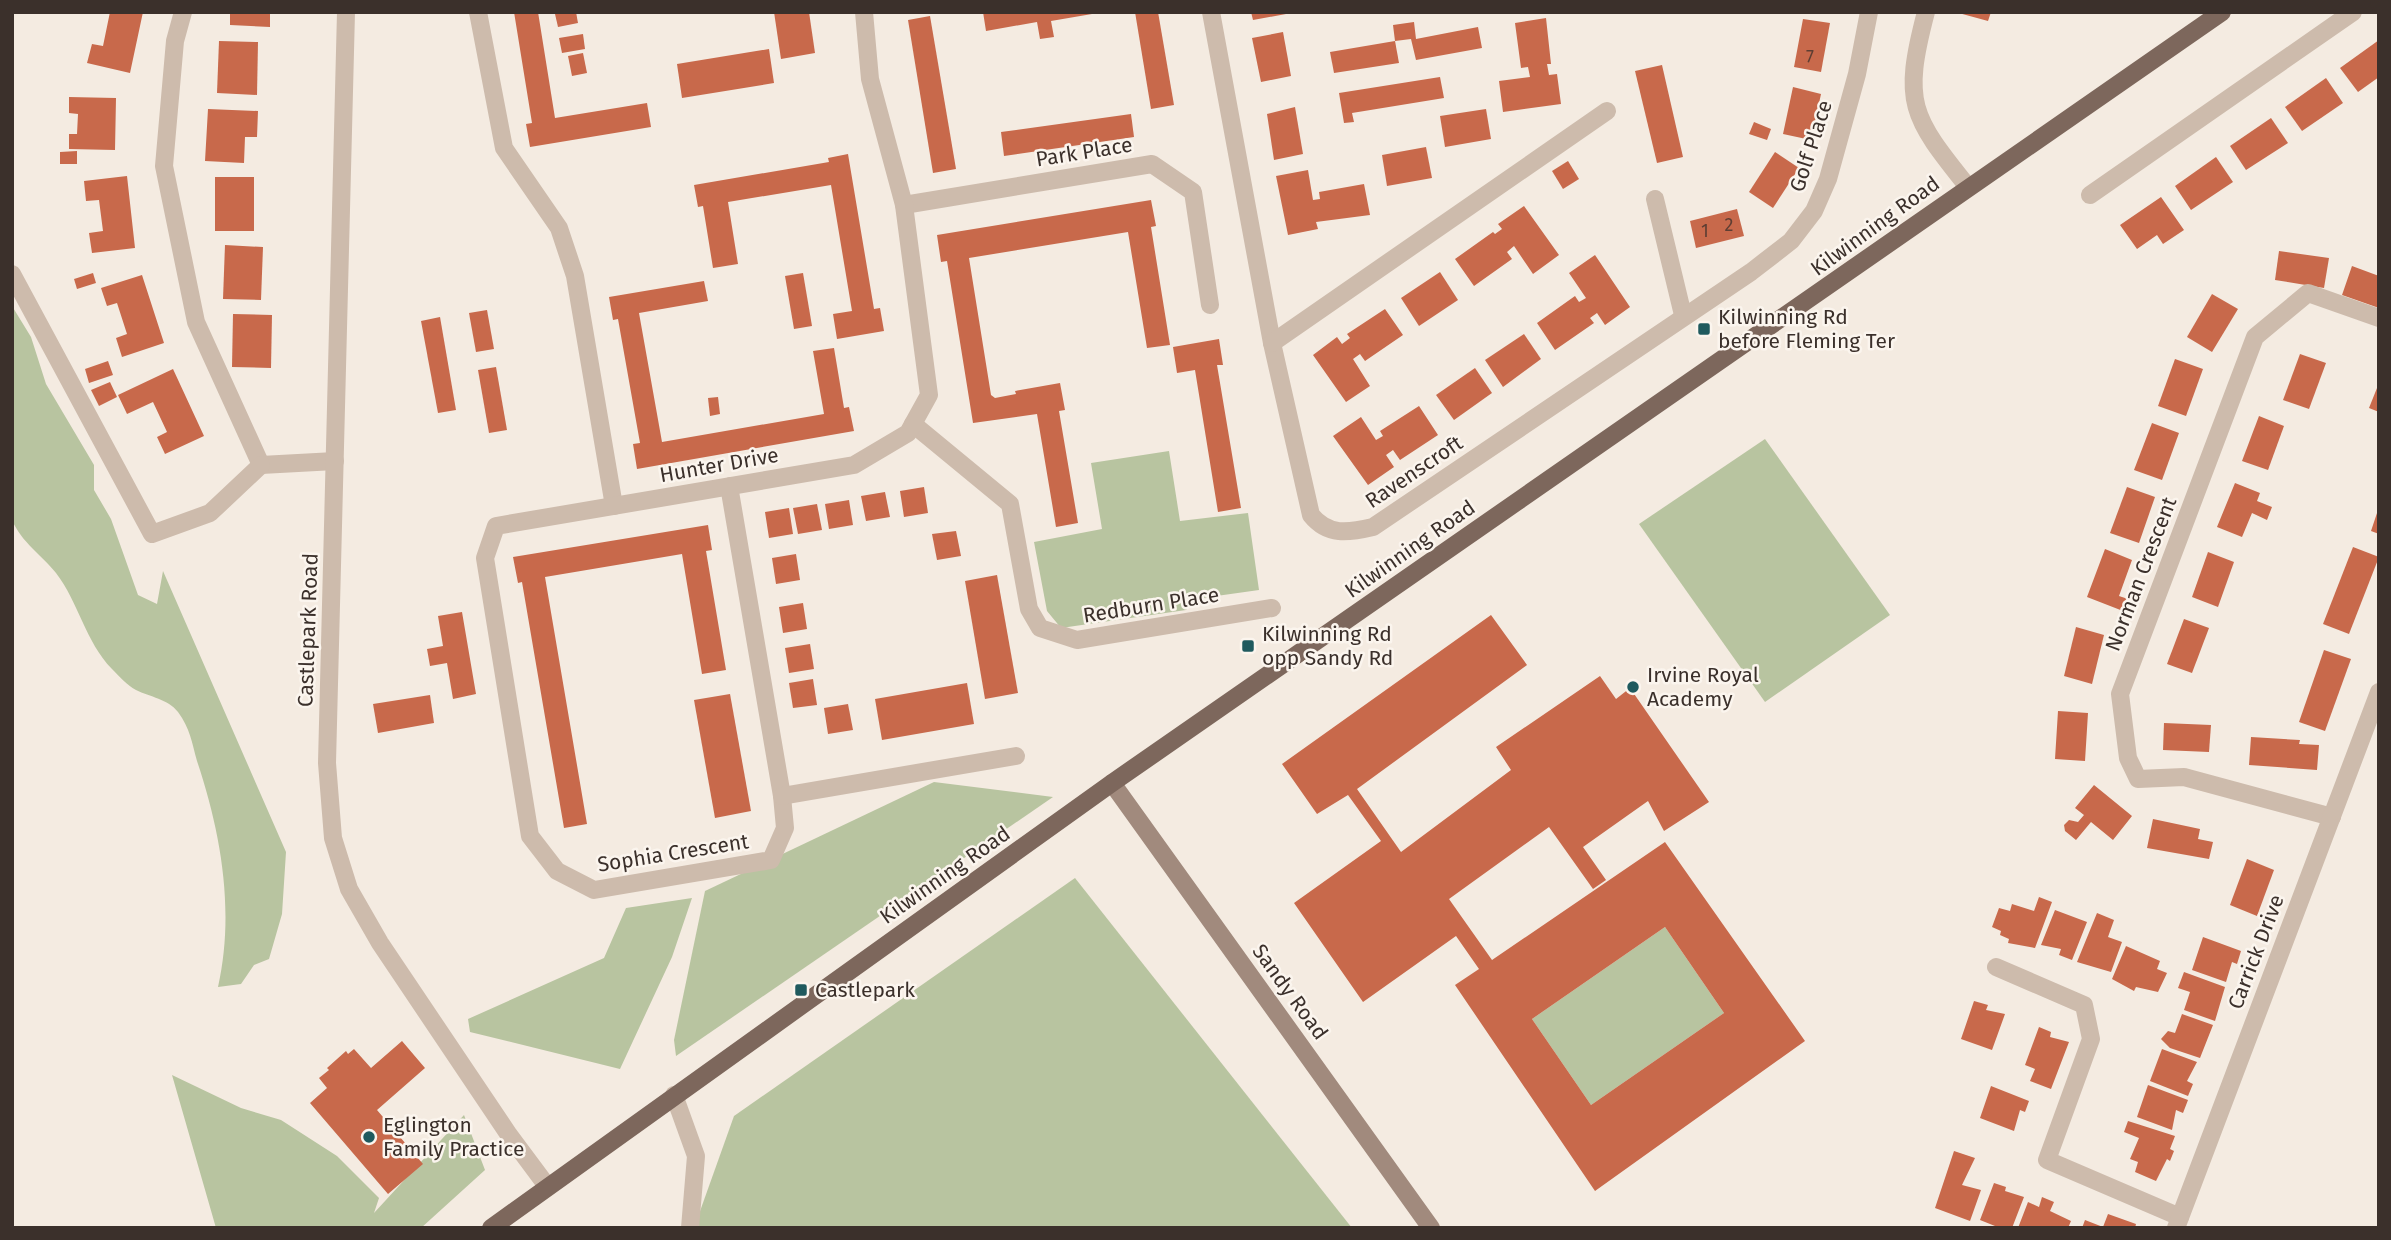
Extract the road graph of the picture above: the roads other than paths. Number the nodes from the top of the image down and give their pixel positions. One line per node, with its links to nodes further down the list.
1 (183, 12): 22 (street)
2 (346, 12): 21 (street, Castlepark Road)
3 (478, 12): 24 (street)
4 (864, 12): 14 (street, Hunter Drive)
5 (1211, 12): 19 (street, Ravenscroft)
6 (1869, 12): 17 (street, Golf Place)
7 (1926, 12): 11 (street)
8 (2222, 12): 11 (main road, Kilwinning Road)
9 (2353, 12): 12 (street)
10 (1607, 111): 19 (street)
11 (1968, 187): 28 (main road, Kilwinning Road)
12 (2090, 195)
13 (1655, 200): 17 (street)
14 (904, 205): 16 (street, Park Place); 20 (street, Hunter Drive)
15 (12, 274): 22 (street)
16 (1210, 305)
17 (1683, 315): 19 (street, Ravenscroft)
18 (2379, 318): 30 (street, Norman Crescent)
19 (1272, 343)
20 (913, 424): 23 (street, Hunter Drive); 25 (street, Redburn Place)
21 (335, 461): 22 (street); 33 (street, Castlepark Road)
22 (261, 465)
23 (729, 486): 24 (street, Hunter Drive); 29 (street, Sophia Crescent)
24 (614, 506): 29 (street, Sophia Crescent)
25 (1272, 608)
26 (2379, 692): 30 (street, Carrick Drive)
27 (1016, 756): 29 (street)
28 (1112, 783): 32 (main road, Kilwinning Road); 37 (main road, Sandy Road)
29 (782, 796)
30 (2332, 817): 34 (street, Carrick Drive)
31 (1996, 967): 34 (street)
32 (674, 1095): 33 (main road, Kilwinning Road); 36 (street)
33 (548, 1186): 35 (main road, Kilwinning Road)
34 (2178, 1222)
35 (491, 1228)
36 (690, 1228)
37 (1431, 1228)

